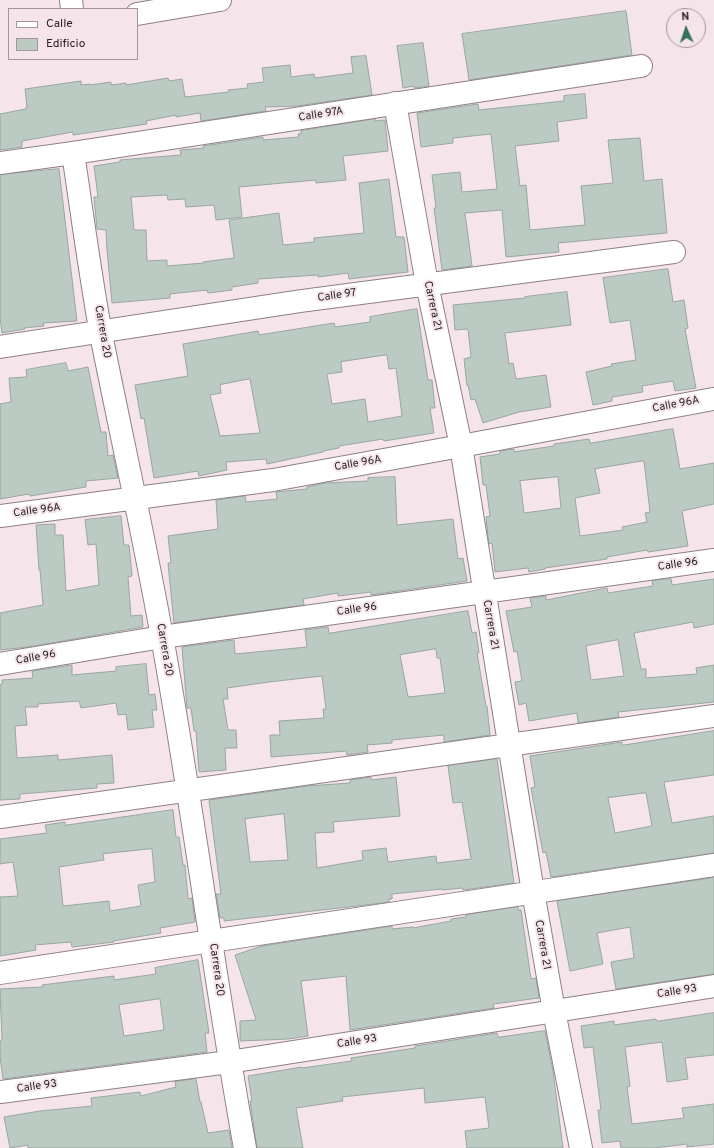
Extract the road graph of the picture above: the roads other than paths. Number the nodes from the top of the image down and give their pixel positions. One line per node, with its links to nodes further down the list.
1 (220, 0): 2 (street)
2 (138, 14)
3 (641, 66): 4 (street, Calle 97A)
4 (395, 103): 5 (street, Calle 97A); 8 (street, Carrera 21)
5 (73, 153): 6 (street, Calle 97A); 9 (street, Carrera 20)
6 (0, 163)
7 (674, 252): 8 (street, Calle 97)
8 (427, 284): 9 (street, Calle 97); 12 (street, Carrera 21)
9 (101, 332): 10 (street, Calle 97); 13 (street, Carrera 20)
10 (0, 347)
11 (713, 399): 12 (street, Calle 96A)
12 (461, 446): 13 (street, Calle 96A); 16 (street, Carrera 21)
13 (135, 498): 14 (street, Calle 96A); 17 (street, Carrera 20)
14 (0, 516)
15 (714, 560): 16 (street, Calle 96)
16 (484, 592): 17 (street, Calle 96); 20 (street, Carrera 21)
17 (162, 637): 18 (street, Calle 96); 21 (street, Carrera 20)
18 (0, 664)
19 (714, 716): 20 (street)
20 (510, 745): 21 (street); 24 (street, Carrera 21)
21 (188, 791): 22 (street); 25 (street, Carrera 20)
22 (0, 817)
23 (714, 865): 24 (street)
24 (533, 892): 25 (street); 28 (street, Carrera 21)
25 (212, 941): 26 (street); 29 (street, Carrera 20)
26 (0, 973)
27 (714, 986): 28 (street, Calle 93)
28 (554, 1011): 29 (street, Calle 93); 32 (street, Carrera 21)
29 (229, 1062): 30 (street, Calle 93); 31 (street, Carrera 20)
30 (0, 1092)
31 (246, 1148)
32 (580, 1148)

